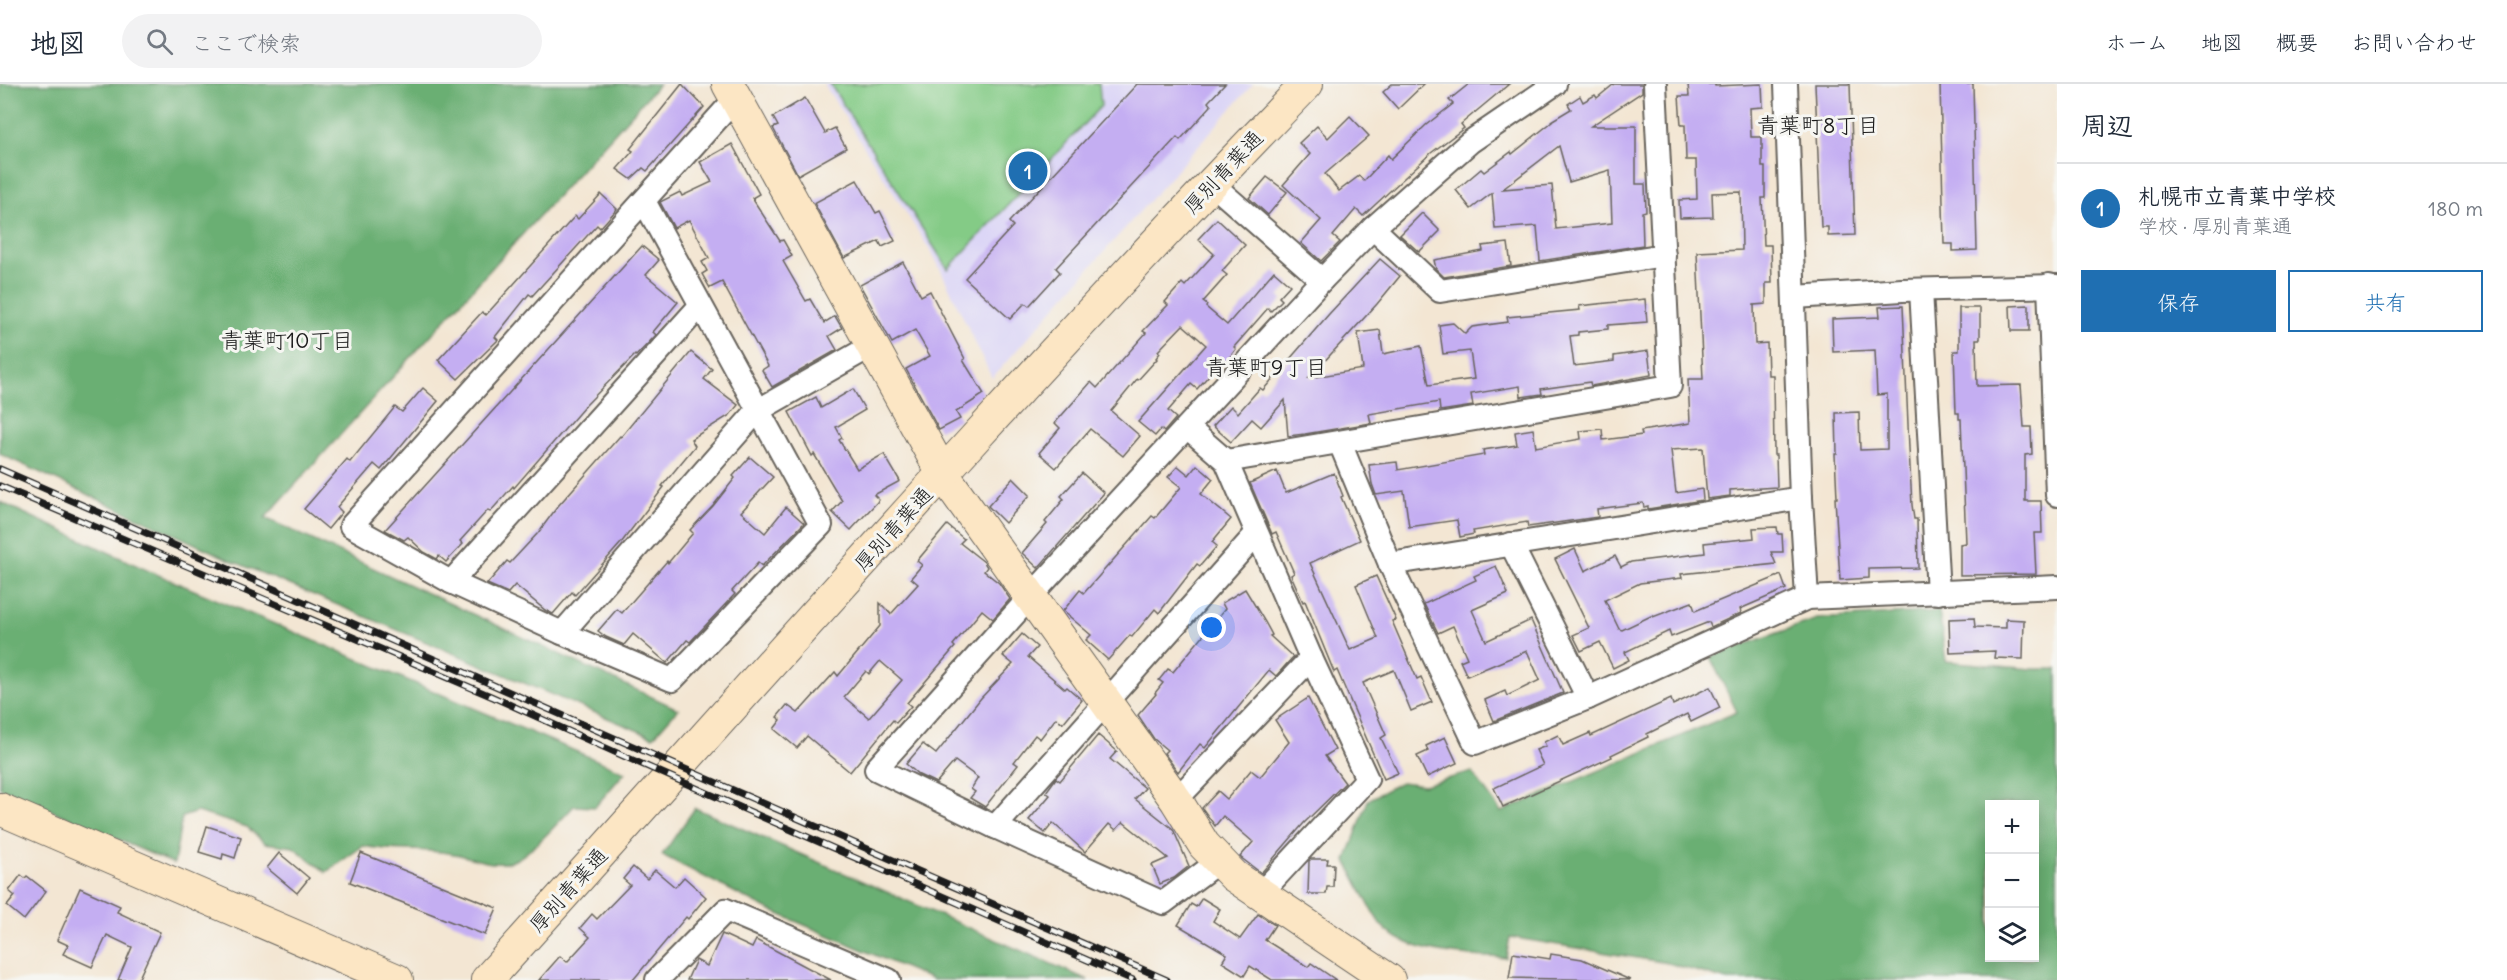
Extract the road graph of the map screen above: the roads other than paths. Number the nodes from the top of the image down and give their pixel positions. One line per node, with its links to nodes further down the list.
1 (1307, 84): 6 (street, 厚別青葉通)
2 (1555, 84): 8 (street)
3 (1655, 84): 9 (street)
4 (1786, 84): 13 (street)
5 (732, 91): 7 (street); 15 (street)
6 (1211, 183): 10 (street); 20 (street, 厚別青葉通)
7 (644, 201): 14 (street); 26 (street)
8 (1373, 228): 9 (street); 10 (street)
9 (1664, 255): 18 (street)
10 (1322, 280): 17 (street)
11 (2053, 285): 12 (street); 21 (street)
12 (1921, 290): 13 (street); 28 (street)
13 (1795, 297): 22 (street)
14 (700, 306): 16 (street); 26 (street)
15 (873, 345): 16 (street); 20 (street)
16 (757, 411): 31 (street); 31 (street)
17 (1187, 427): 19 (street); 29 (street)
18 (1340, 443): 19 (street); 25 (street)
19 (1226, 461): 23 (street)
20 (943, 474): 29 (street); 41 (street, 厚別青葉通)
21 (2057, 495)
22 (1801, 498): 24 (street); 30 (street)
23 (1256, 534): 32 (street); 34 (street)
24 (1510, 544): 25 (street); 33 (street)
25 (1390, 564): 33 (street)
26 (451, 582): 31 (street)
27 (2057, 587): 28 (street)
28 (1938, 593): 30 (street)
29 (1031, 596): 34 (street); 37 (street)
30 (1807, 598): 33 (street)
31 (562, 633)
32 (1311, 658): 35 (street); 39 (street)
33 (1588, 698)
34 (1105, 701): 35 (street); 37 (street)
35 (1176, 800): 38 (street)
36 (0, 809): 40 (street)
37 (995, 827): 38 (street)
38 (1219, 861): 39 (street)
39 (1261, 893): 44 (street)
40 (398, 980)
41 (487, 980)
42 (657, 980): 43 (street)
43 (889, 980)
44 (1389, 980)

